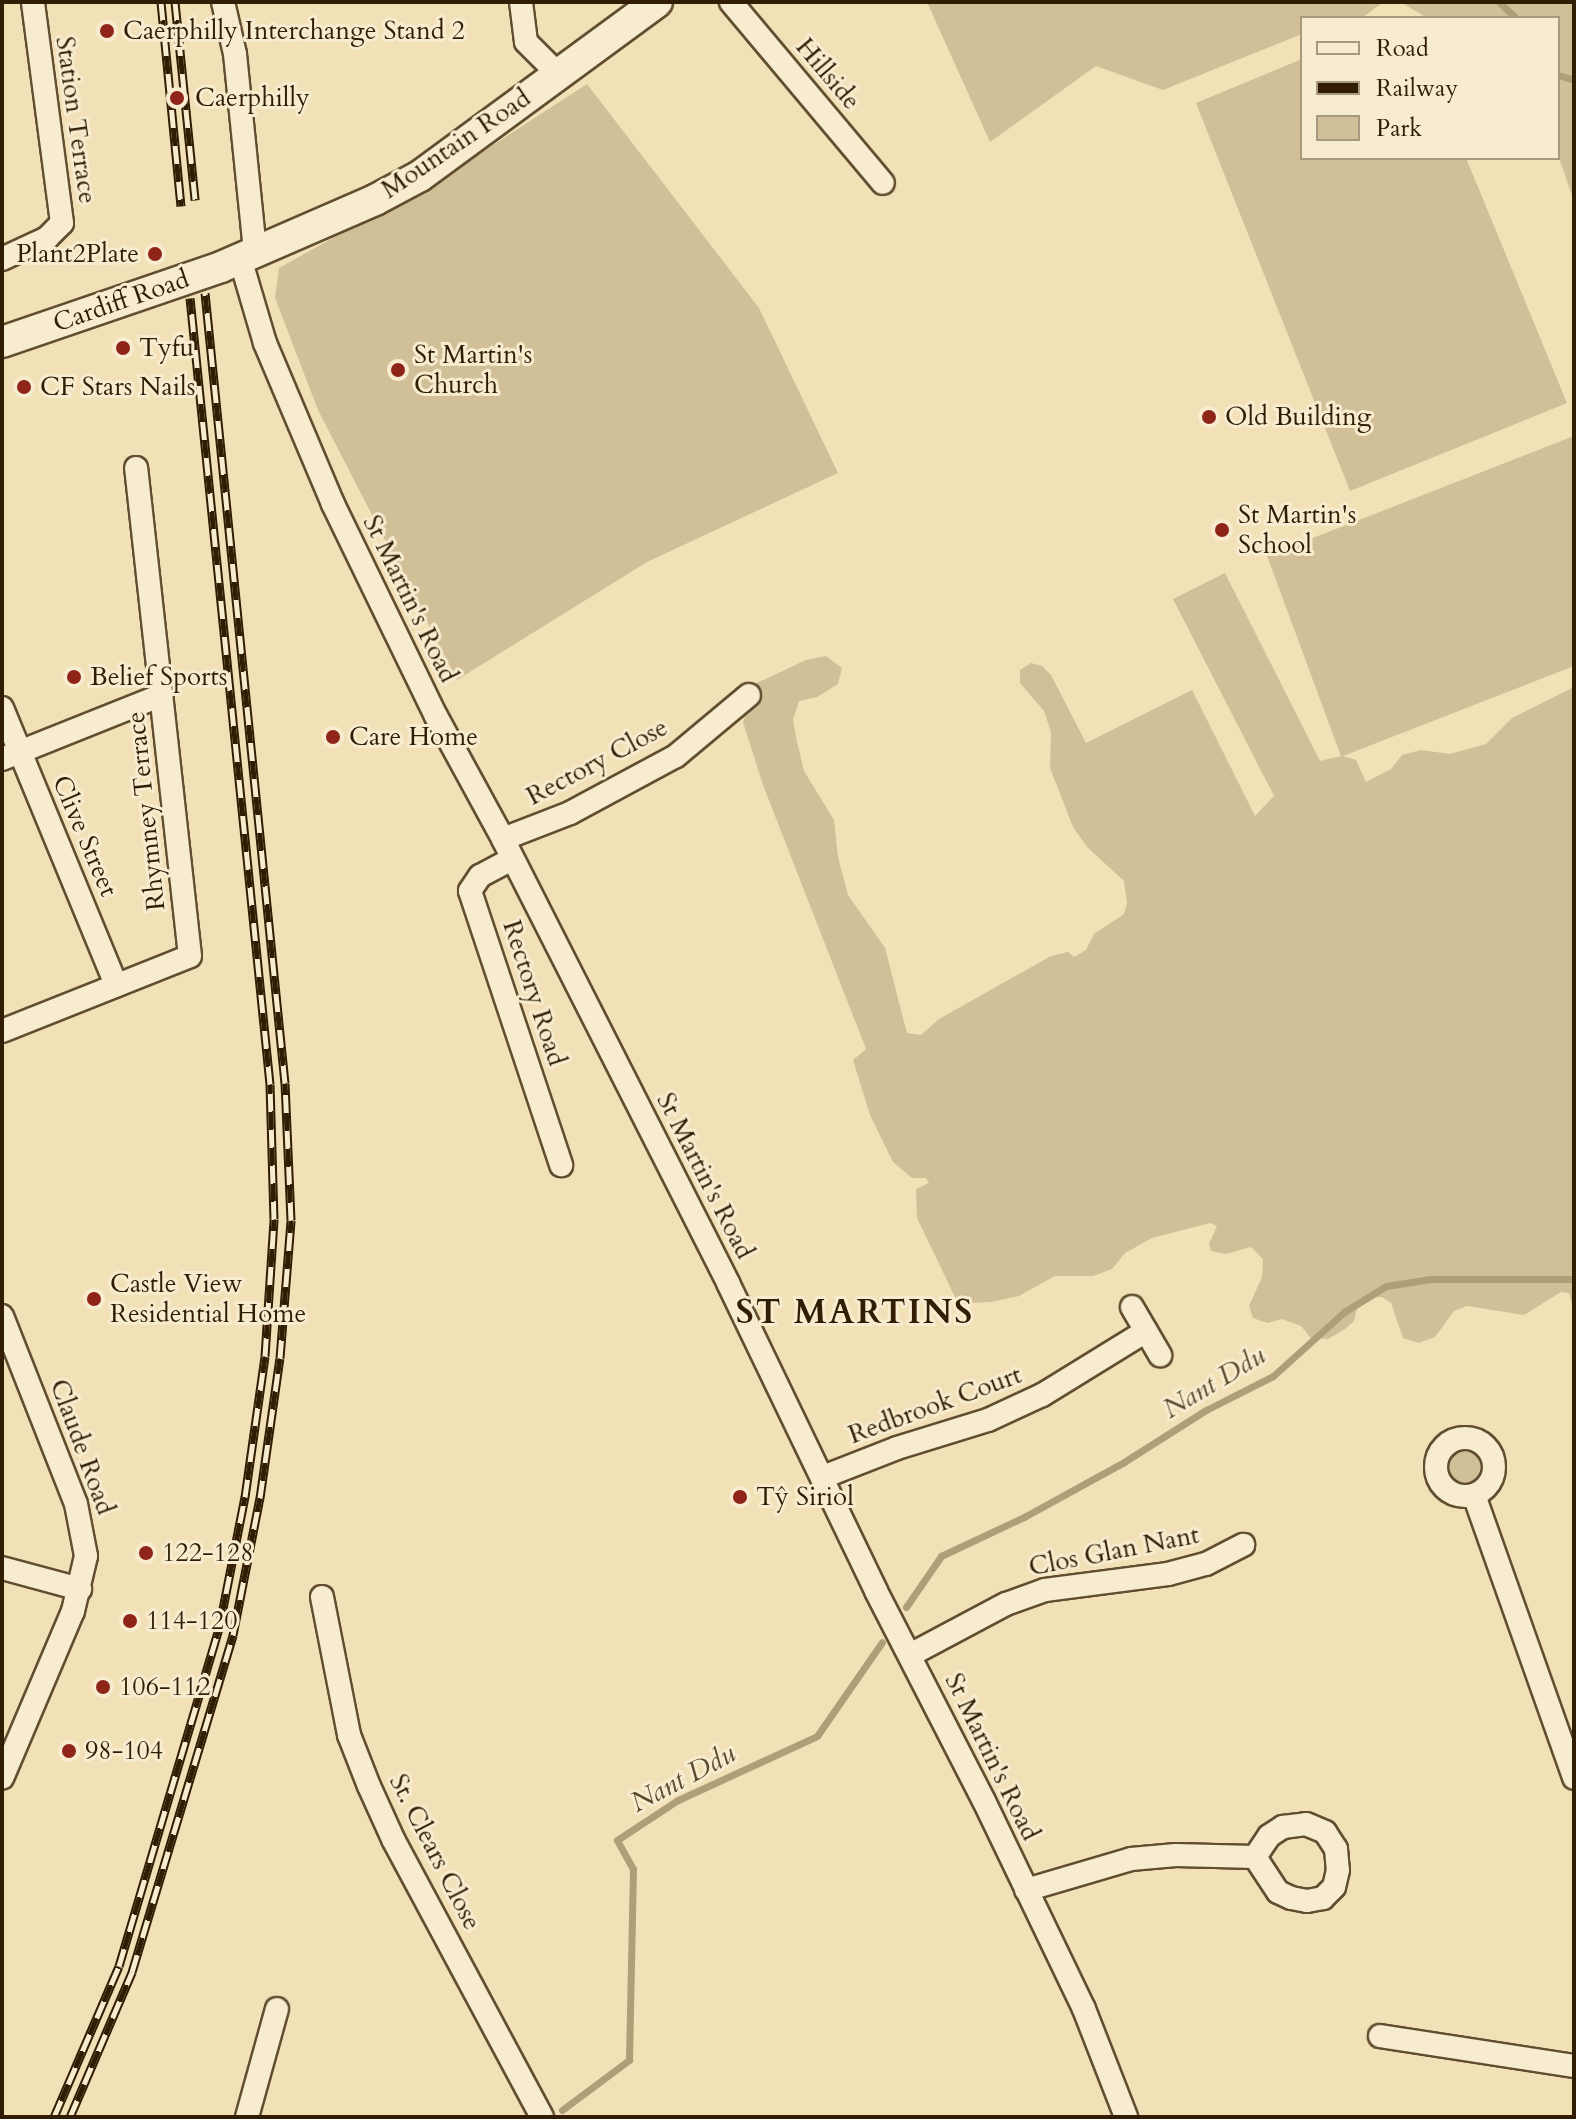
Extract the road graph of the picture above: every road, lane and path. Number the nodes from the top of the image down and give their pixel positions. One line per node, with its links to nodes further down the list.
1 (33, 2): 9 (street, Station Terrace)
2 (223, 2): 8 (street, St Martin's Road)
3 (521, 2): 6 (street)
4 (657, 2): 6 (main road, Mountain Road)
5 (731, 2): 7 (street, Hillside)
6 (558, 74): 8 (main road, Mountain Road)
7 (883, 183)
8 (248, 255): 10 (main road, Cardiff Road); 16 (street, St Martin's Road)
9 (2, 259)
10 (2, 342)
11 (136, 468): 12 (street, Rhymney Terrace)
12 (162, 695): 15 (street); 17 (street, Rhymney Terrace)
13 (749, 695): 16 (street, Rectory Close)
14 (2, 708): 15 (street, Clive Street)
15 (11, 755): 17 (street, Clive Street)
16 (508, 849): 19 (street, Rectory Road); 24 (street, St Martin's Road)
17 (116, 985): 18 (street)
18 (2, 1031)
19 (561, 1165)
20 (1132, 1307): 22 (street)
21 (2, 1316): 28 (street, Claude Road)
22 (1146, 1331): 23 (street); 24 (street, Redbrook Court)
23 (1160, 1355)
24 (823, 1477): 30 (street, St Martin's Road)
25 (1474, 1495): 32 (street)
26 (1243, 1545): 30 (street, Clos Glan Nant)
27 (2, 1568): 28 (street)
28 (80, 1589): 31 (street, Claude Road)
29 (322, 1597): 39 (street, St. Clears Close)
30 (910, 1655): 34 (street, St Martin's Road)
31 (2, 1778)
32 (1574, 1778)
33 (1255, 1857): 34 (street)
34 (1026, 1890): 40 (street, St Martin's Road)
35 (277, 2009): 38 (street)
36 (1380, 2036): 37 (street)
37 (1574, 2066)
38 (247, 2117)
39 (542, 2117)
40 (1126, 2117)

